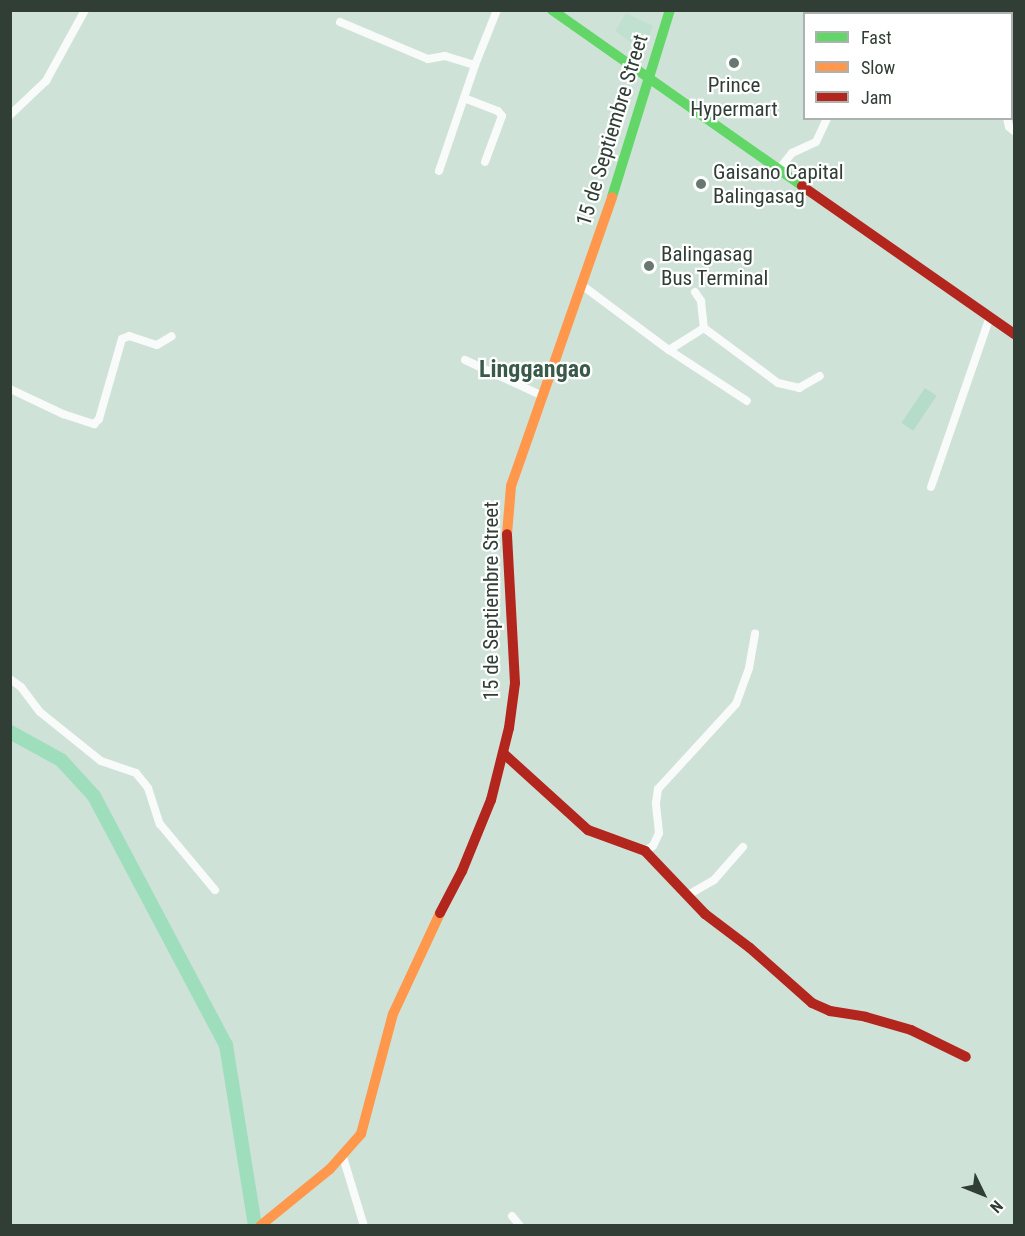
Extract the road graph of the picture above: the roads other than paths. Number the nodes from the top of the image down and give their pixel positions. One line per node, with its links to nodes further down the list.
1 (85, 10): 9 (street)
2 (497, 10): 6 (street)
3 (552, 10): 7 (main road)
4 (669, 10): 7 (main road, 15 de Septiembre Street)
5 (340, 22): 6 (street)
6 (475, 65): 8 (street)
7 (647, 77): 12 (main road); 14 (main road, 15 de Septiembre Street)
8 (464, 99): 11 (street); 13 (street)
9 (10, 115)
10 (826, 120): 12 (street)
11 (485, 162)
12 (779, 169): 17 (main road)
13 (439, 171)
14 (583, 286): 22 (street); 26 (main road, 15 de Septiembre Street)
15 (695, 292): 16 (street)
16 (703, 316): 18 (street); 21 (street)
17 (990, 317): 19 (main road); 28 (street)
18 (704, 328): 21 (street); 24 (street)
19 (1014, 334)
20 (172, 336): 25 (street)
21 (688, 337): 22 (street)
22 (669, 350): 27 (street)
23 (465, 360): 26 (street)
24 (820, 376)
25 (10, 389)
26 (543, 396): 31 (main road, 15 de Septiembre Street)
27 (747, 401)
28 (931, 487)
29 (755, 634): 33 (street)
30 (10, 679): 34 (street)
31 (503, 753): 33 (main road); 37 (main road, 15 de Septiembre Street)
32 (743, 847): 35 (street)
33 (645, 851): 35 (main road)
34 (215, 890)
35 (688, 895): 36 (main road)
36 (966, 1057)
37 (343, 1157): 39 (main road, 15 de Septiembre Street); 40 (street)
38 (512, 1216): 41 (street)
39 (260, 1226)
40 (364, 1226)
41 (520, 1226)

